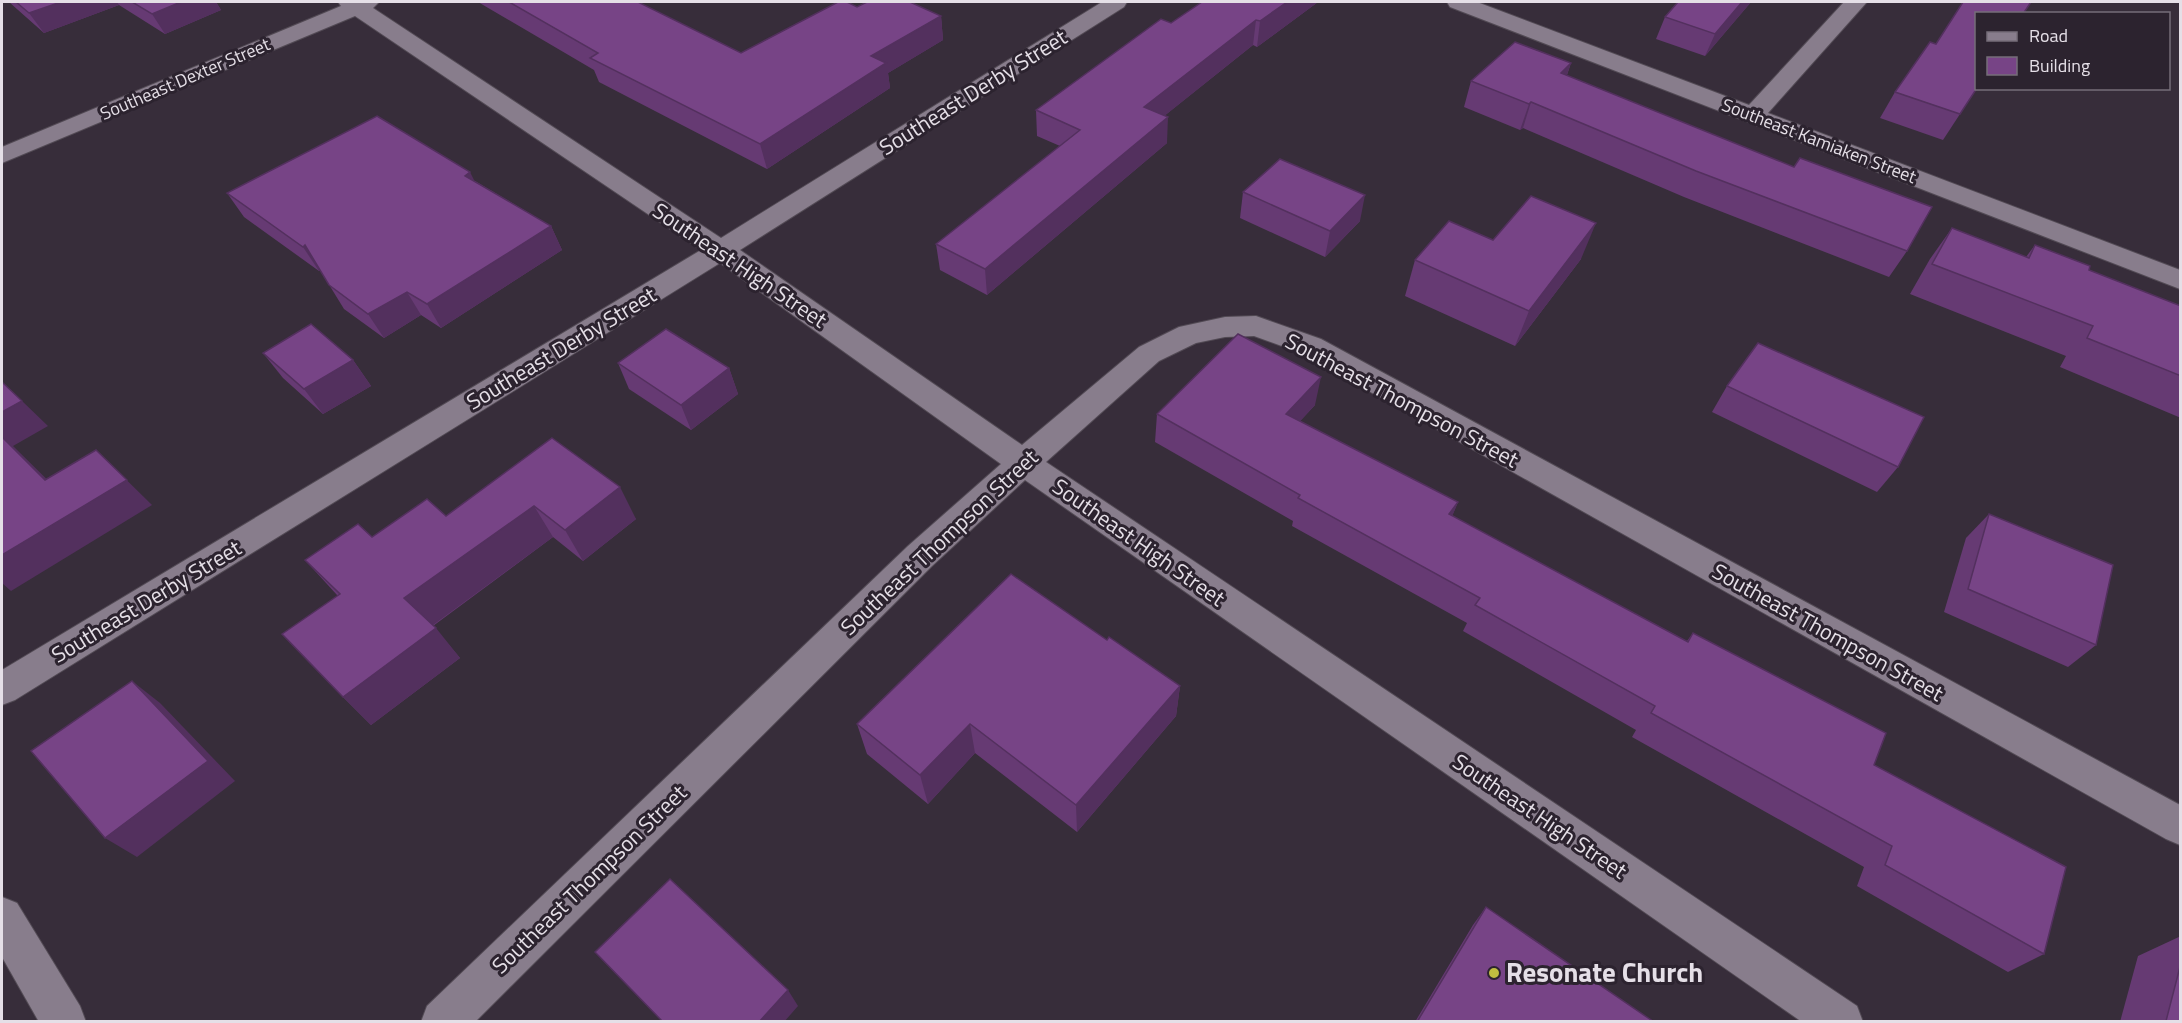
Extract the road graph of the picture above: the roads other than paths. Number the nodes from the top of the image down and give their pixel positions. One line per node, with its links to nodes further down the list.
1 (1116, 2): 7 (street, Southeast Derby Street)
2 (1458, 2): 5 (street, Southeast Kamiaken Street)
3 (1856, 2): 5 (street)
4 (358, 3): 6 (street, Southeast Dexter Street); 7 (street, Southeast High Street)
5 (1754, 116): 8 (street, Southeast Kamiaken Street)
6 (2, 156)
7 (721, 250): 9 (street, Southeast High Street); 10 (street, Southeast Derby Street)
8 (2181, 280)
9 (1024, 462): 11 (street, Southeast Thompson Street); 14 (street, Southeast Thompson Street); 15 (street, Southeast High Street)
10 (2, 689)
11 (2181, 826)
12 (2, 918): 13 (street)
13 (64, 1022)
14 (443, 1022)
15 (1841, 1022)

